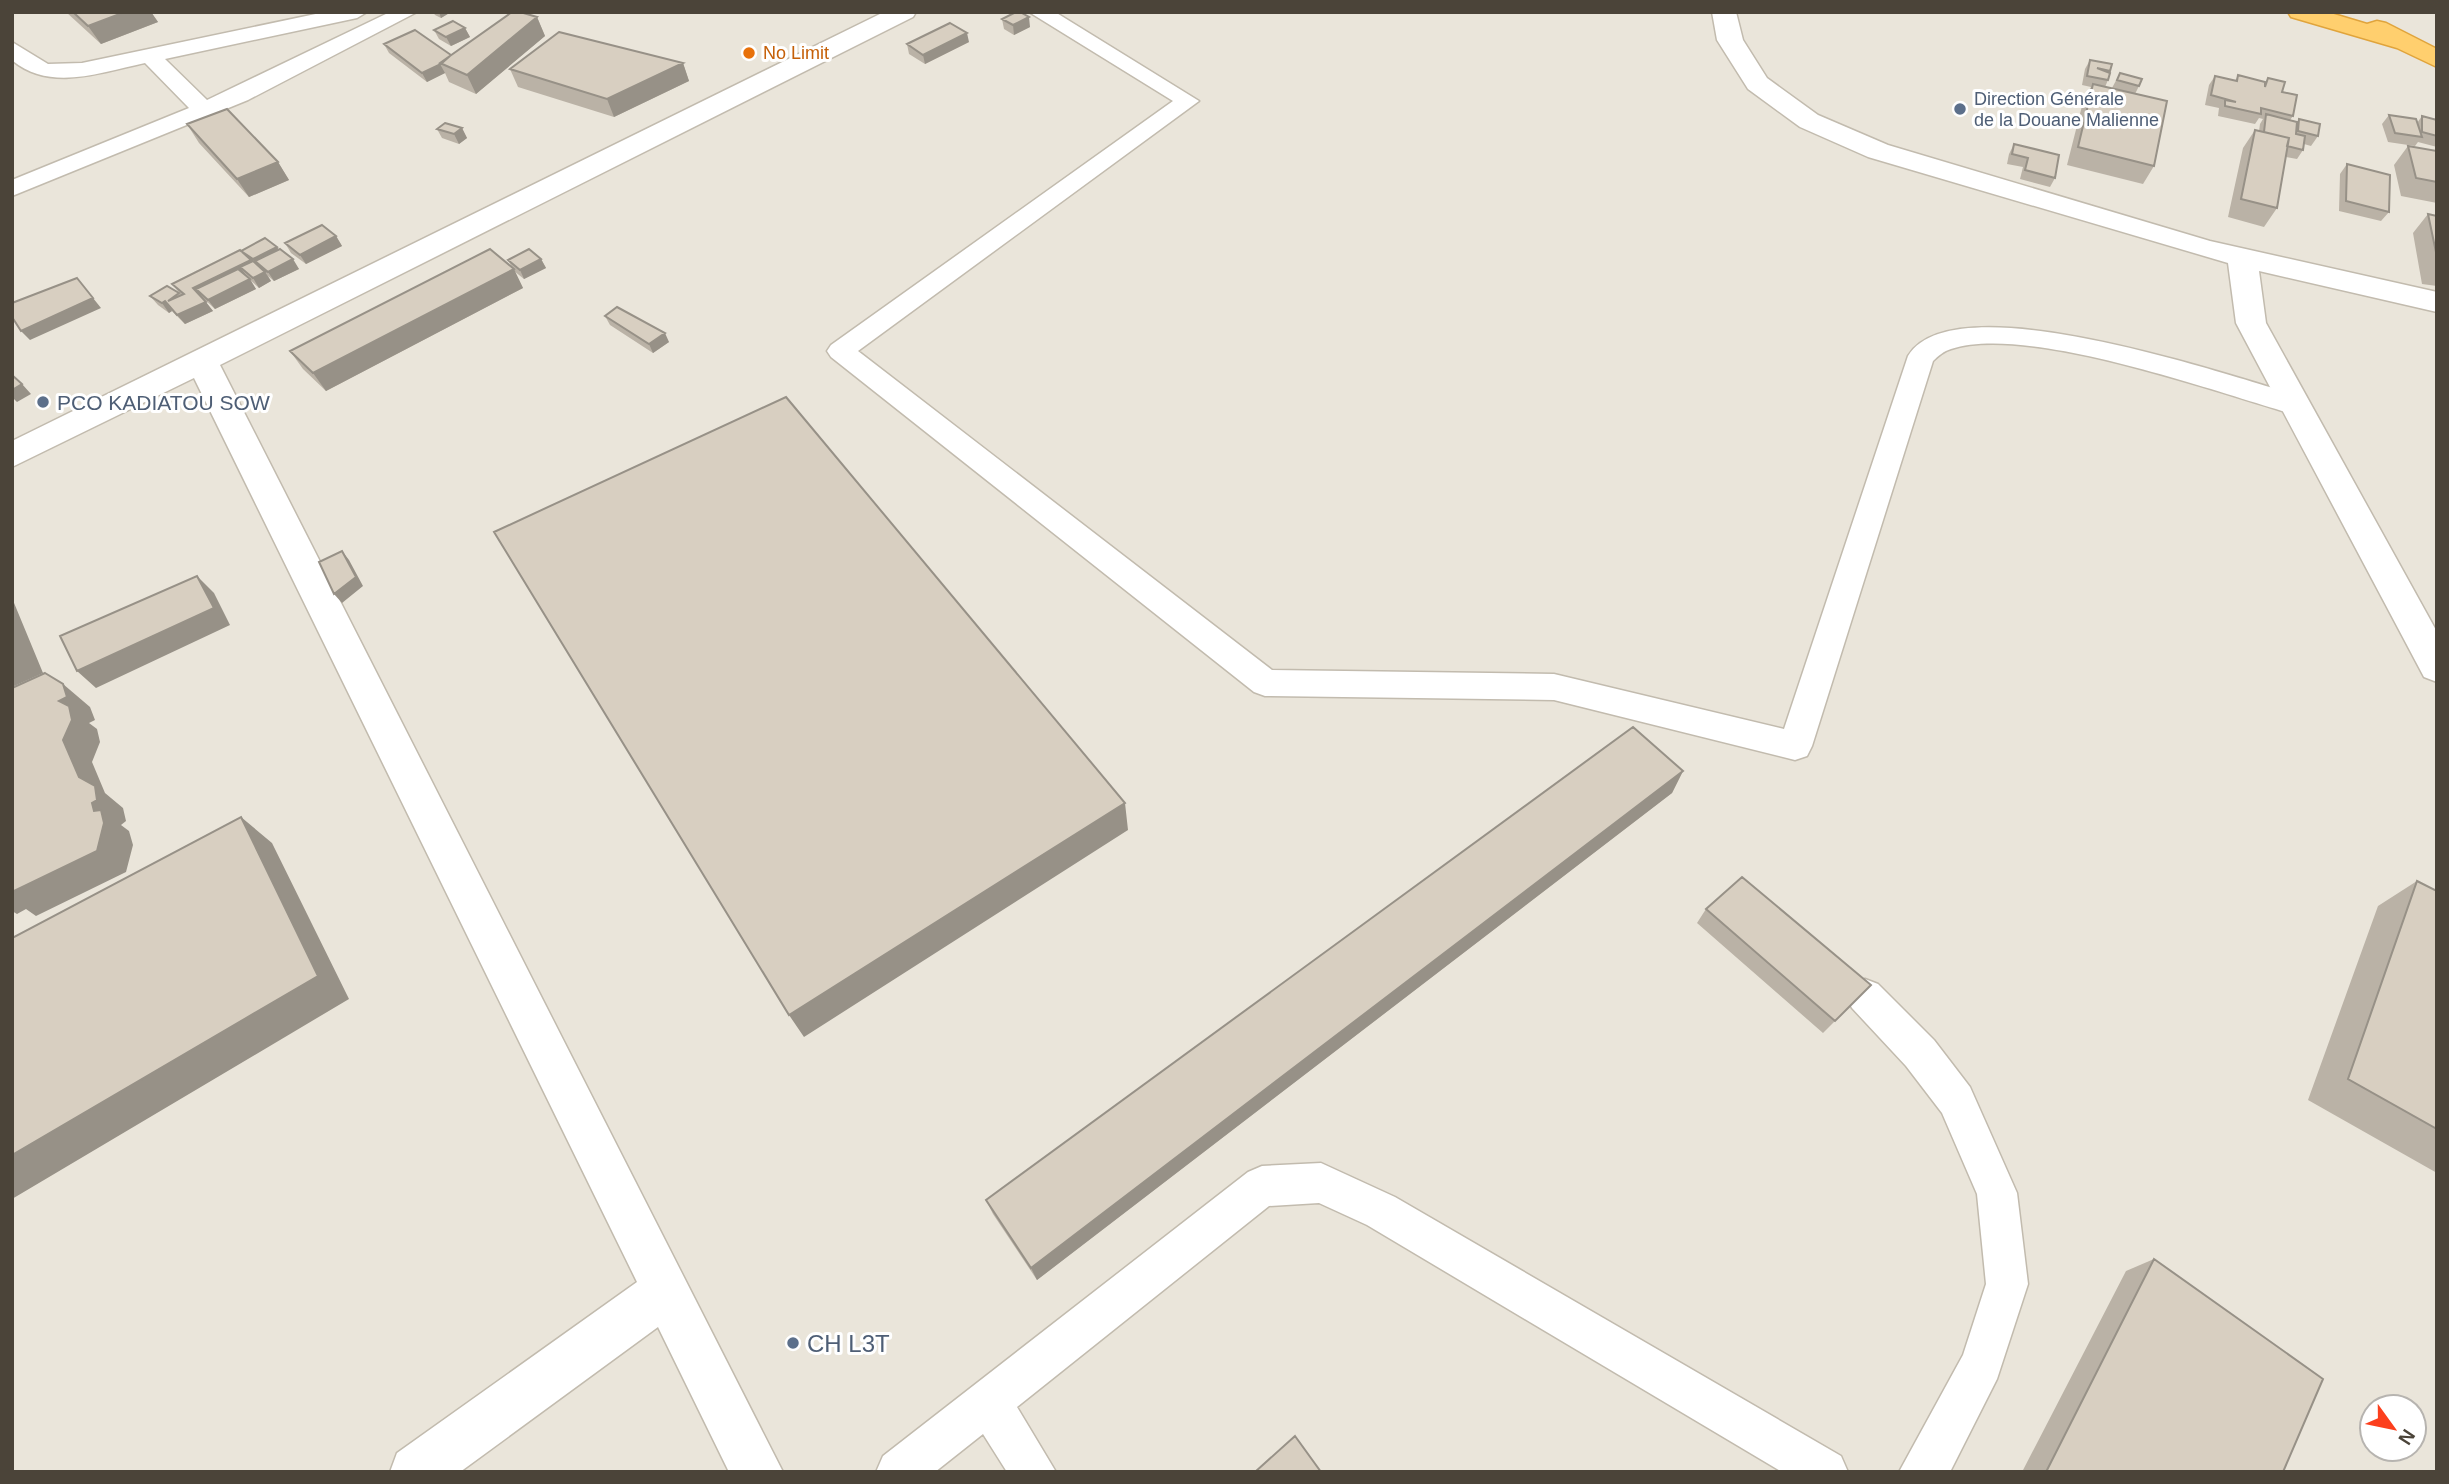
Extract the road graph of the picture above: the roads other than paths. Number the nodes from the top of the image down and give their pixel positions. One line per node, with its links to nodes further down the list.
1 (357, 12): 10 (lane)
2 (407, 12): 12 (lane)
3 (904, 12): 16 (street)
4 (1039, 12): 17 (lane)
5 (1724, 12): 14 (street)
6 (2300, 12): 8 (highway)
7 (2353, 12): 8 (highway)
8 (2398, 41): 11 (highway)
9 (12, 48): 10 (lane)
10 (150, 56): 12 (lane)
11 (2437, 59)
12 (204, 109): 13 (lane)
13 (12, 189)
14 (2242, 257): 15 (street); 17 (street)
15 (2437, 302)
16 (202, 361): 18 (street); 21 (street)
17 (2293, 404): 19 (street)
18 (12, 455)
19 (2437, 667)
20 (1866, 996): 28 (lane)
21 (666, 1291): 23 (street); 24 (street)
22 (988, 1401): 25 (lane); 26 (lane); 27 (lane)
23 (416, 1472)
24 (757, 1472)
25 (899, 1472)
26 (1033, 1472)
27 (1825, 1472)
28 (1922, 1472)

